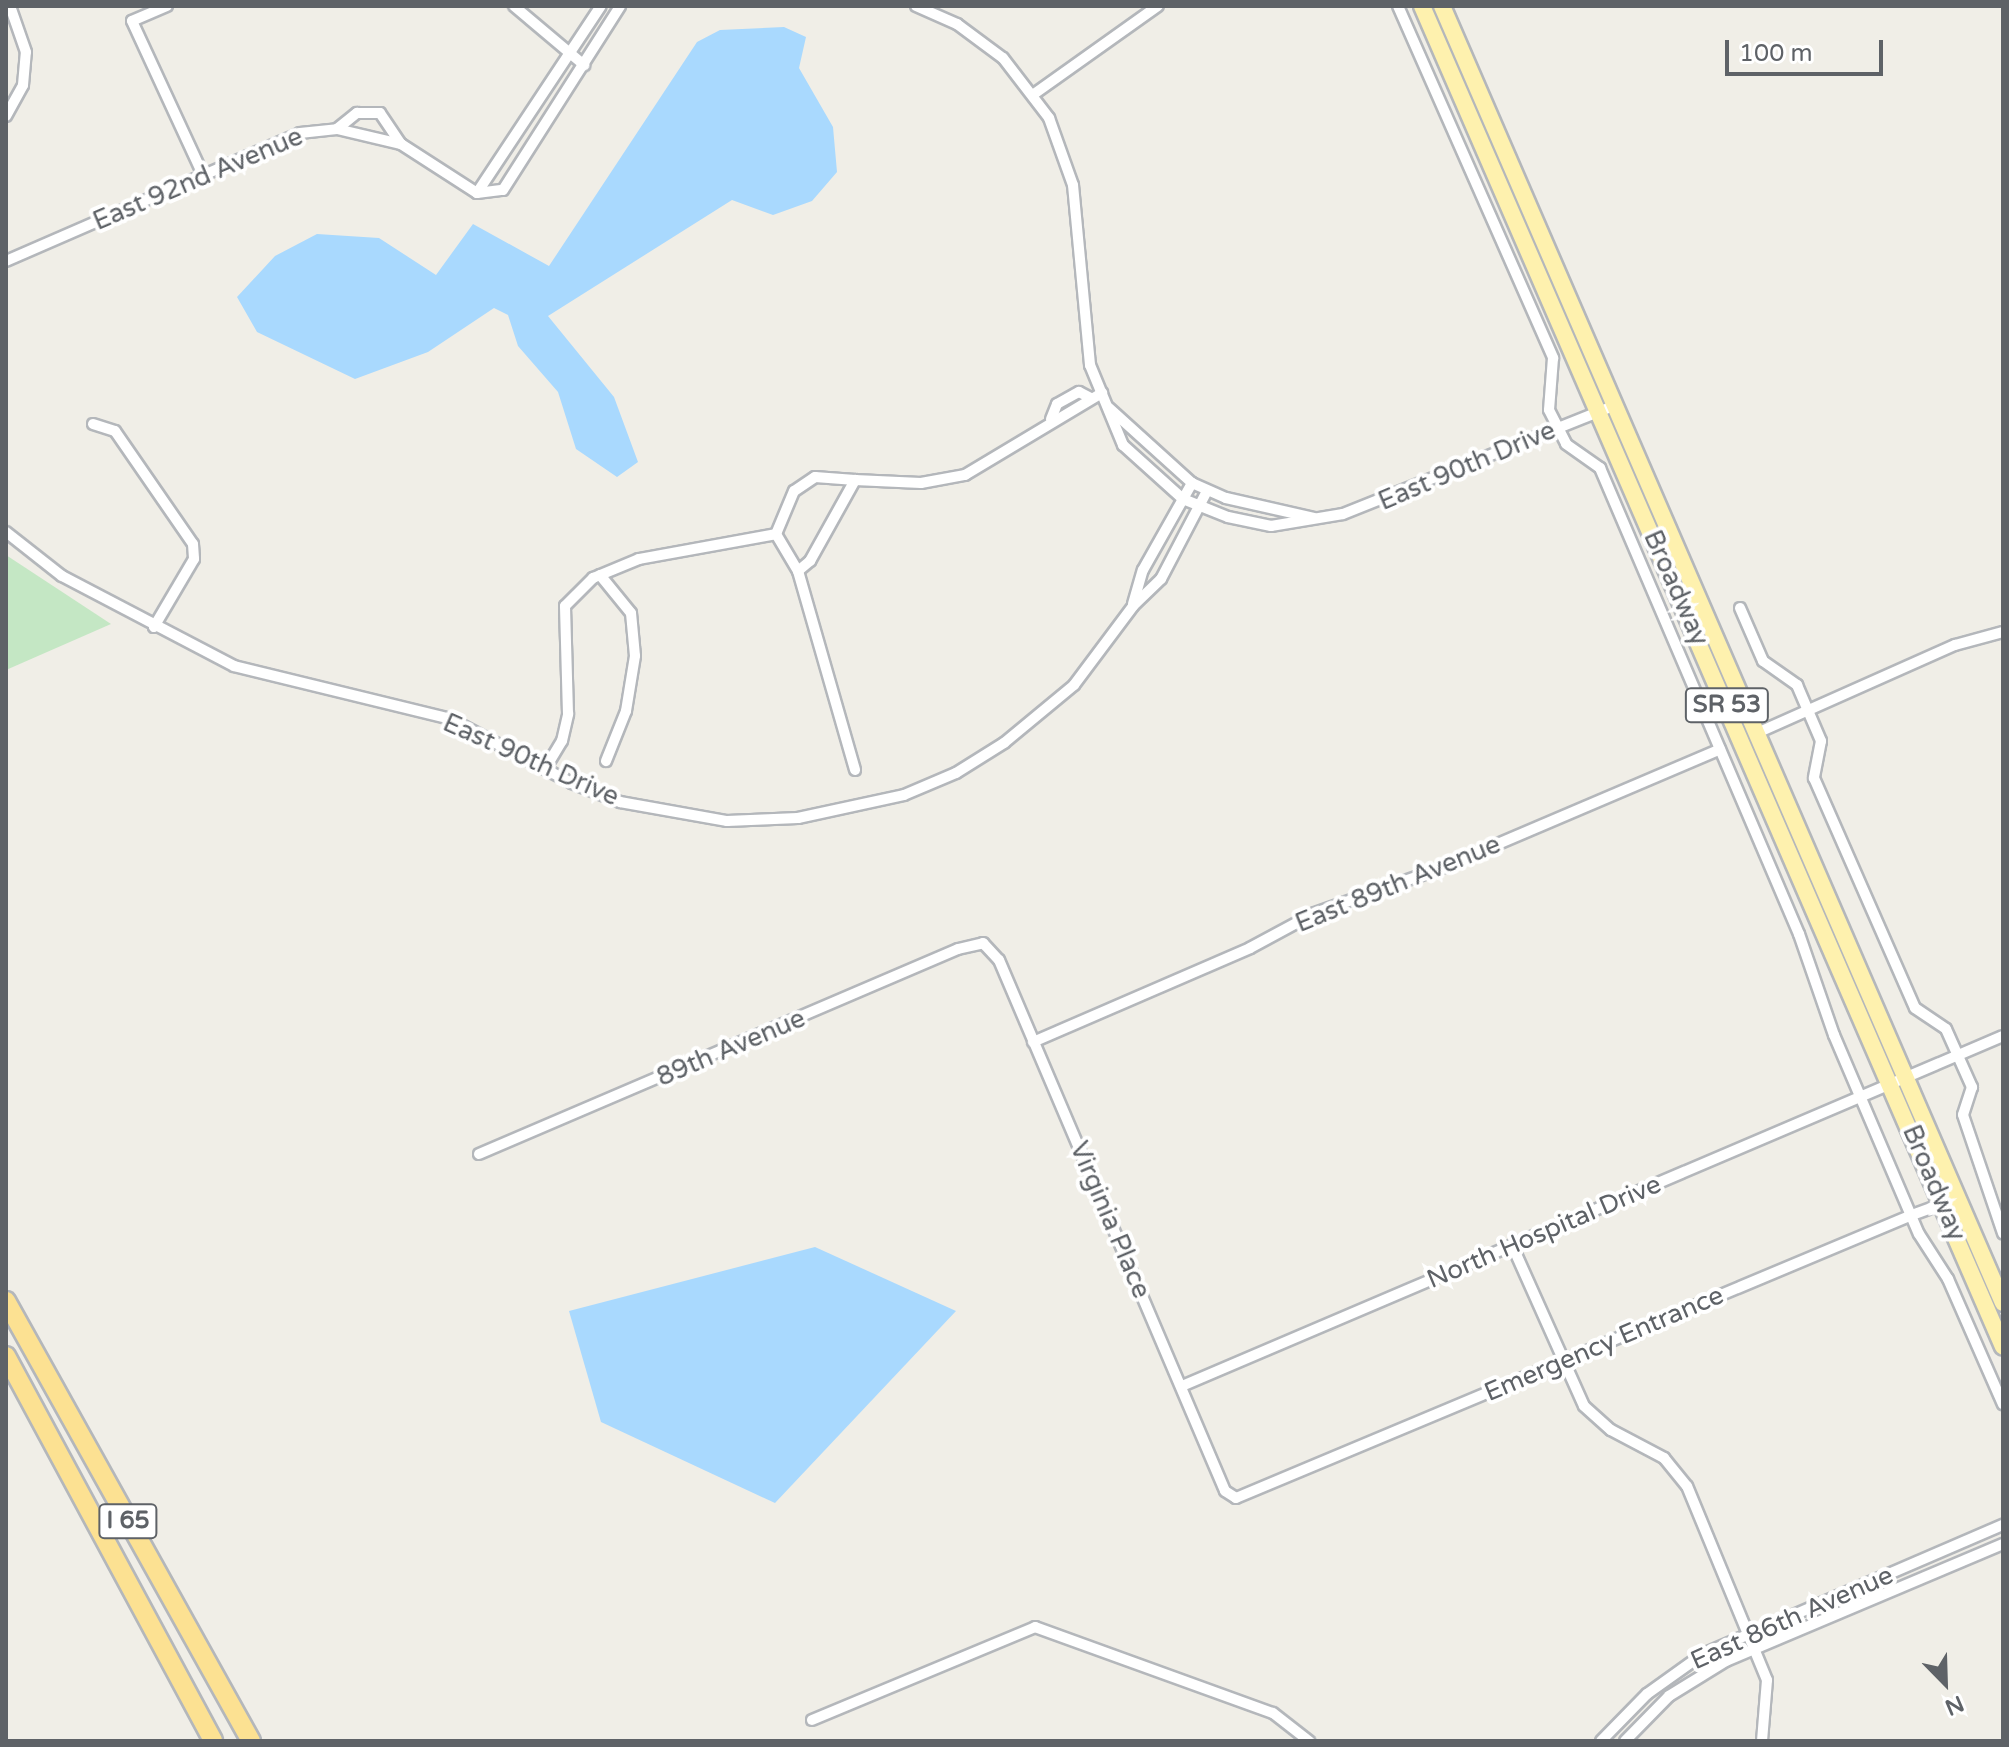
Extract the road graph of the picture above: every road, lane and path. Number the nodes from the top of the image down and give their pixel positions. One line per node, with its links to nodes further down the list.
1 (10, 6): 14 (street)
2 (167, 6): 17 (street)
3 (514, 6): 11 (street)
4 (601, 6): 11 (street)
5 (620, 6): 12 (street)
6 (916, 6): 13 (street)
7 (1158, 6): 13 (street)
8 (1398, 6): 24 (street)
9 (1422, 6): 22 (main road, Broadway / SR 53)
10 (1442, 6): 22 (main road, Broadway / SR 53)
11 (569, 55): 12 (street); 18 (street)
12 (584, 65): 18 (street)
13 (1034, 94): 20 (street)
14 (6, 116)
15 (337, 129): 16 (street, East 92nd Avenue); 16 (street); 17 (street, East 92nd Avenue)
16 (401, 144): 18 (street, East 92nd Avenue)
17 (203, 175): 19 (street, East 92nd Avenue)
18 (477, 193)
19 (6, 261)
20 (1096, 396): 21 (street); 25 (street)
21 (1109, 408): 26 (street); 28 (street)
22 (1607, 408): 24 (street, East 90th Drive); 40 (main road, Broadway / SR 53); 49 (main road, Broadway / SR 53)
23 (93, 424): 37 (street)
24 (1558, 428): 30 (street, East 90th Drive); 41 (street)
25 (855, 480): 32 (street); 33 (street)
26 (1192, 483): 27 (street, East 90th Drive); 28 (street, East 90th Drive)
27 (1207, 491): 29 (street, East 90th Drive); 30 (street, East 90th Drive)
28 (1183, 499): 29 (street, East 90th Drive); 35 (street, East 90th Drive)
29 (1199, 507): 30 (street, East 90th Drive); 35 (street, East 90th Drive)
30 (1316, 519)
31 (6, 532): 37 (street, East 90th Drive)
32 (776, 534): 33 (street); 34 (street)
33 (798, 571): 44 (street)
34 (600, 575): 42 (street); 43 (street)
35 (1133, 606): 43 (street, East 90th Drive)
36 (1740, 608): 39 (street)
37 (154, 627): 43 (street, East 90th Drive)
38 (2003, 632): 39 (street)
39 (1808, 711): 40 (street); 48 (street)
40 (1757, 733): 49 (main road, Broadway / SR 53)
41 (1720, 749): 47 (street, East 89th Avenue); 50 (street)
42 (606, 761)
43 (545, 769)
44 (855, 770)
45 (983, 943): 47 (street, Virginia Place); 51 (street, 89th Avenue)
46 (2003, 1036): 48 (street, North Hospital Drive)
47 (1033, 1042): 62 (street, Virginia Place)
48 (1957, 1055): 49 (street, North Hospital Drive); 55 (street)
49 (1899, 1080): 50 (street, North Hospital Drive); 52 (main road, Broadway / SR 53); 54 (main road, Broadway / SR 53)
50 (1861, 1096): 53 (street); 56 (street, North Hospital Drive)
51 (479, 1154)
52 (1942, 1204): 53 (street, Emergency Entrance); 54 (street); 59 (main road, Broadway / SR 53)
53 (1912, 1215): 61 (street, Emergency Entrance); 63 (street)
54 (1968, 1221): 58 (main road, Broadway / SR 53)
55 (2003, 1233)
56 (1512, 1245): 61 (street); 62 (street, North Hospital Drive)
57 (6, 1301): 71 (highway, I 65)
58 (2003, 1303)
59 (2003, 1347)
60 (6, 1356): 70 (highway, I 65)
61 (1562, 1363): 64 (street, Emergency Entrance); 67 (street)
62 (1182, 1386): 64 (street, Virginia Place)
63 (2003, 1404)
64 (1236, 1498)
65 (2003, 1525): 67 (street, East 86th Avenue)
66 (2003, 1544): 68 (street, East 86th Avenue)
67 (1750, 1632): 68 (street); 73 (street, East 86th Avenue)
68 (1757, 1648): 74 (street, East 86th Avenue); 75 (street)
69 (812, 1720): 72 (street)
70 (213, 1741)
71 (251, 1741)
72 (1309, 1741)
73 (1601, 1741)
74 (1625, 1741)
75 (1762, 1741)

